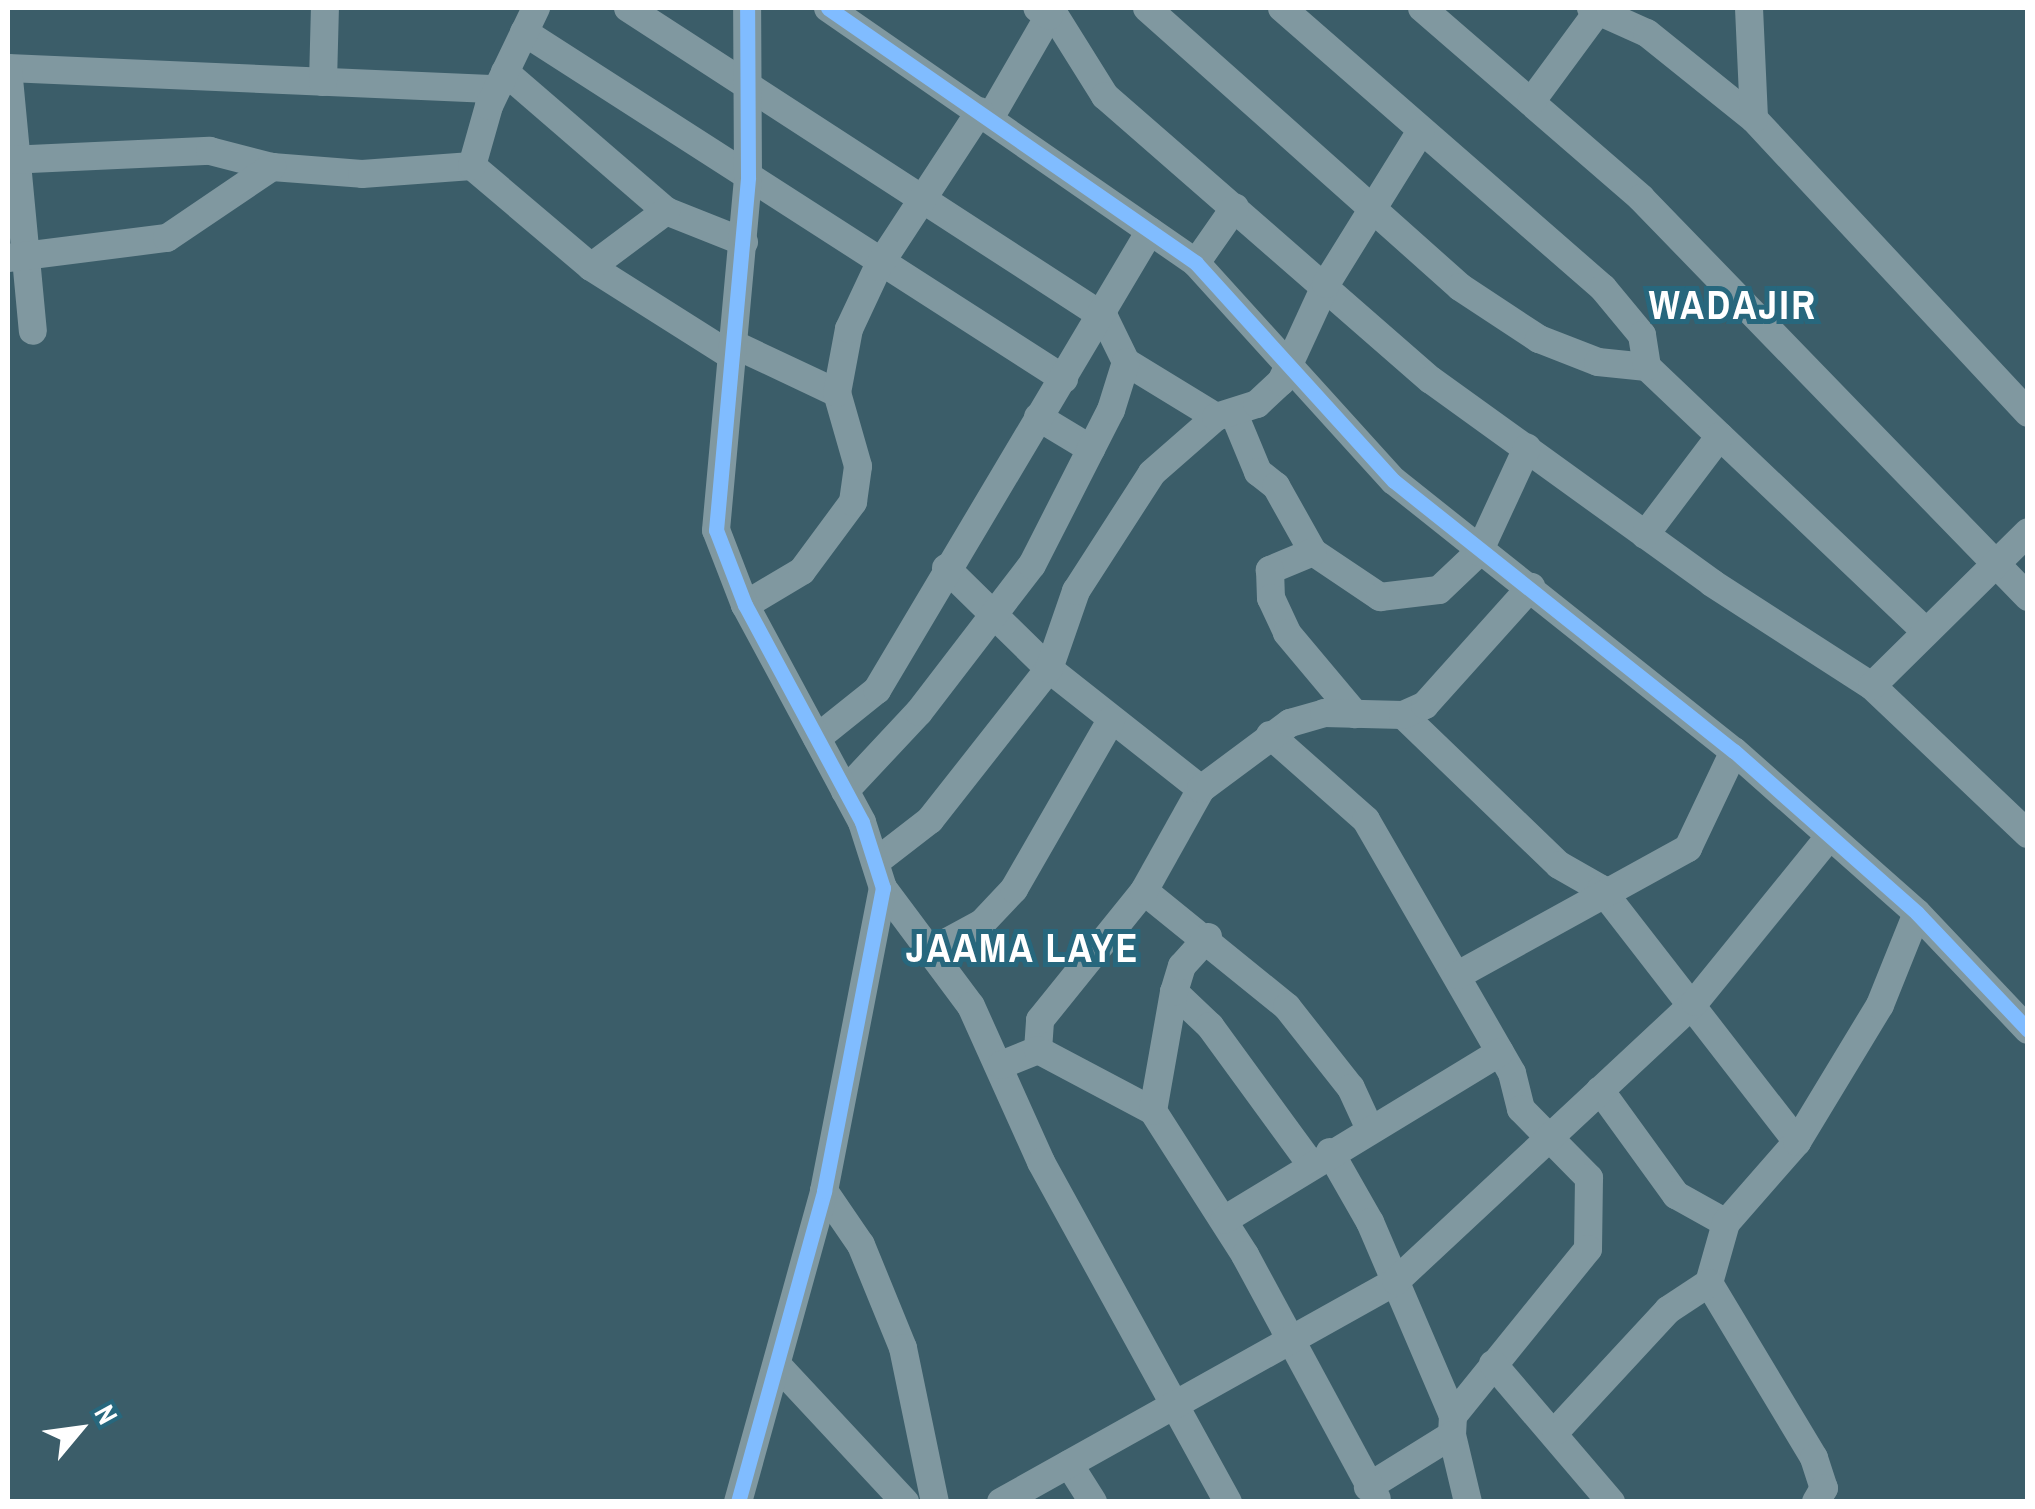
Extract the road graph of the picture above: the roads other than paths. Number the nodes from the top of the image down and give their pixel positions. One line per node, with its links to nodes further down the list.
1 (325, 8): 13 (street)
2 (628, 8): 14 (street)
3 (747, 8): 14 (street)
4 (828, 8): 16 (street)
5 (1147, 8): 25 (street)
6 (1282, 8): 18 (street)
7 (1422, 8): 15 (street)
8 (1749, 8): 17 (street)
9 (1594, 9): 15 (street); 17 (street)
10 (1045, 10): 16 (street); 24 (street)
11 (530, 20): 12 (street); 22 (street)
12 (501, 80): 13 (street); 20 (street); 26 (street)
13 (323, 82): 19 (street)
14 (752, 83): 22 (street); 23 (street)
15 (1531, 102): 52 (street)
16 (985, 115): 23 (street); 27 (street)
17 (1754, 119): 42 (street)
18 (1421, 131): 25 (street); 39 (street)
19 (9, 160): 21 (street); 29 (street)
20 (472, 166): 21 (street); 31 (street)
21 (272, 167): 29 (street)
22 (748, 177): 28 (street); 32 (street)
23 (921, 202): 32 (street); 34 (street)
24 (1235, 207): 30 (street); 33 (street)
25 (1375, 207): 33 (street); 39 (street)
26 (666, 210): 28 (street); 31 (street)
27 (1150, 231): 30 (street); 34 (street)
28 (744, 242): 36 (street)
29 (18, 256): 35 (street)
30 (1196, 263): 37 (street)
31 (590, 267): 36 (street)
32 (878, 267): 40 (street); 41 (street)
33 (1326, 284): 37 (street); 46 (street)
34 (1104, 317): 38 (street); 40 (street)
35 (33, 331)
36 (733, 350): 41 (street); 56 (street)
37 (1292, 360): 43 (street); 51 (street)
38 (1126, 362): 43 (street); 47 (street)
39 (1647, 367): 45 (street)
40 (1064, 380): 44 (street)
41 (836, 393): 56 (street)
42 (2028, 413)
43 (1225, 415): 50 (street); 59 (street)
44 (1038, 417): 47 (street); 53 (street)
45 (1720, 436): 49 (street); 58 (street)
46 (1527, 448): 49 (street); 51 (street)
47 (1091, 449): 57 (street)
48 (2028, 532): 52 (street)
49 (1644, 535): 60 (street)
50 (1313, 552): 51 (street); 61 (street)
51 (1480, 552): 54 (street)
52 (1995, 561): 55 (street); 58 (street)
53 (946, 568): 57 (street); 65 (street)
54 (1531, 588): 62 (street); 66 (street)
55 (2028, 597)
56 (745, 604): 65 (street)
57 (994, 613): 59 (street); 68 (street)
58 (1923, 628): 60 (street)
59 (1049, 669): 63 (street); 71 (street)
60 (1872, 686): 69 (street)
61 (1356, 714): 62 (street); 64 (street)
62 (1402, 715): 72 (street)
63 (1110, 720): 67 (street); 76 (street)
64 (1270, 734): 67 (street); 77 (street)
65 (817, 738): 68 (street)
66 (1734, 751): 70 (street); 72 (street)
67 (1201, 790): 73 (street)
68 (846, 792): 71 (street)
69 (2028, 834)
70 (1830, 837): 74 (street); 79 (street)
71 (880, 875): 76 (street); 90 (street)
72 (1601, 889): 77 (street); 79 (street)
73 (1144, 891): 75 (street); 81 (street)
74 (1917, 914): 80 (street); 88 (street)
75 (1208, 937): 78 (street); 86 (street)
76 (934, 950): 83 (street)
77 (1458, 975): 82 (street)
78 (1174, 992): 85 (street); 89 (street)
79 (1695, 1002): 84 (street); 88 (street)
80 (2028, 1030)
81 (1038, 1050): 83 (street); 85 (street)
82 (1500, 1052): 86 (street); 87 (street)
83 (1001, 1065): 98 (street)
84 (1600, 1090): 87 (street); 92 (street)
85 (1153, 1111): 91 (street)
86 (1368, 1125): 89 (street)
87 (1547, 1138): 93 (street); 96 (street)
88 (1796, 1142): 92 (street)
89 (1320, 1158): 91 (street); 93 (street)
90 (824, 1191): 97 (street); 105 (street)
91 (1224, 1220): 95 (street)
92 (1726, 1223): 94 (street)
93 (1396, 1281): 95 (street); 99 (street)
94 (1710, 1283): 100 (street); 111 (street)
95 (1286, 1339): 98 (street); 102 (street)
96 (1493, 1364): 99 (street); 100 (street)
97 (781, 1369): 103 (street); 104 (street)
98 (1176, 1404): 101 (street); 108 (street)
99 (1452, 1425): 102 (street); 109 (street)
100 (1556, 1432): 110 (street)
101 (1069, 1464): 106 (street); 107 (street)
102 (1373, 1494)
103 (899, 1500)
104 (738, 1502)
105 (935, 1502)
106 (1001, 1502)
107 (1093, 1502)
108 (1228, 1502)
109 (1468, 1502)
110 (1611, 1502)
111 (1816, 1502)

